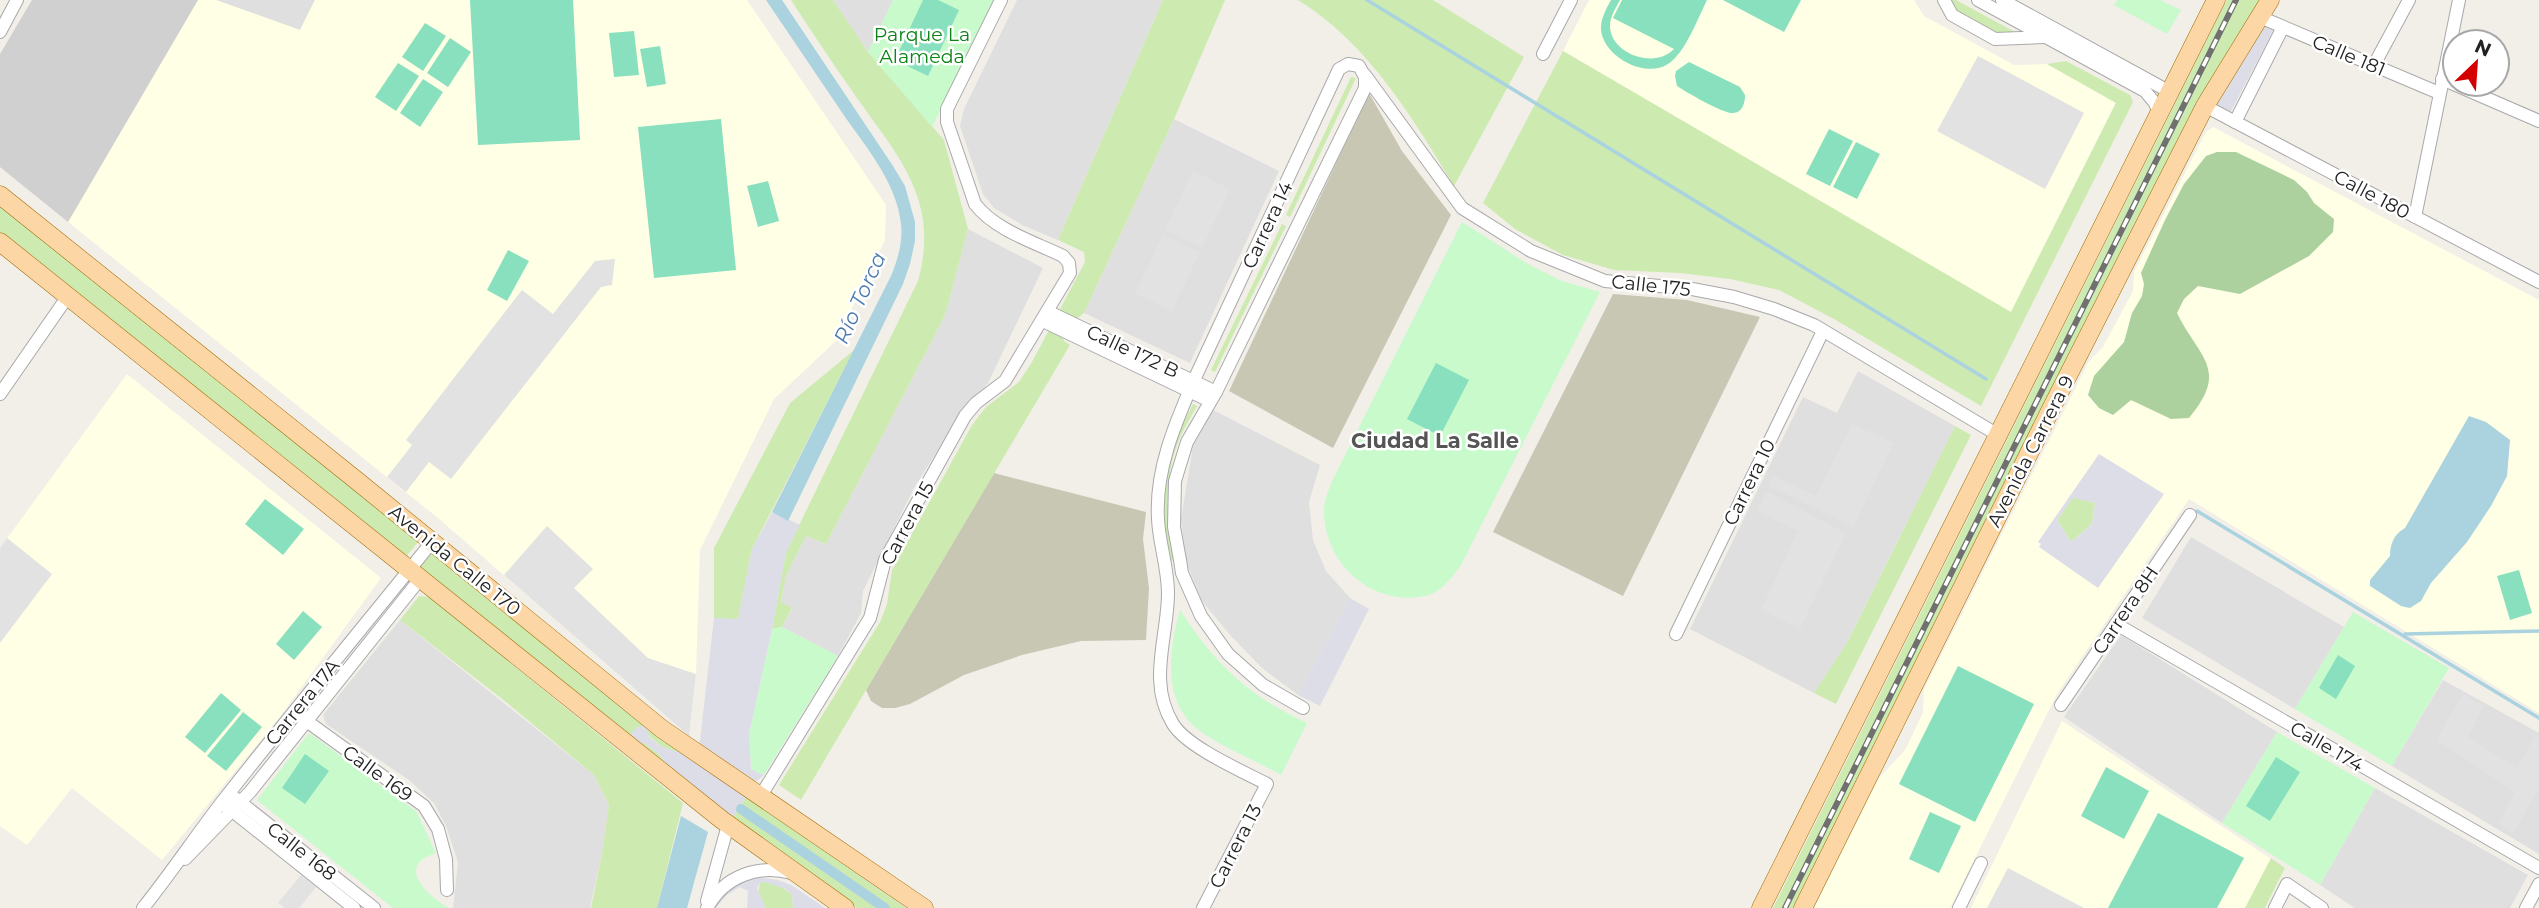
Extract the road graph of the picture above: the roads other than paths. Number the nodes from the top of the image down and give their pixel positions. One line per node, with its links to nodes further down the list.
1 (17, 0): 12 (street)
2 (1001, 0): 32 (street, Carrera 15)
3 (1570, 0): 16 (street)
4 (1944, 0): 15 (street)
5 (1978, 0): 15 (street)
6 (2002, 0): 20 (street)
7 (2216, 0): 20 (main road, Avenida Carrera 9)
8 (2270, 0): 11 (main road, Avenida Carrera 9)
9 (2409, 0): 17 (street)
10 (2459, 0): 14 (street)
11 (2260, 17): 13 (street, Calle 181); 23 (main road, Avenida Carrera 9)
12 (2, 23)
13 (2283, 27): 17 (street, Calle 181); 26 (street)
14 (2453, 28)
15 (2045, 37): 24 (street)
16 (1543, 54)
17 (2374, 65): 21 (street, Calle 181)
18 (1359, 66): 33 (street, Calle 175); 34 (street, Carrera 14); 36 (street)
19 (2441, 84): 21 (street)
20 (2171, 92): 24 (main road, Avenida Carrera 9)
21 (2439, 93): 28 (street)
22 (2486, 98): 25 (street)
23 (2205, 106): 26 (street, Calle 180); 65 (main road, Avenida Carrera 9)
24 (2159, 114): 37 (main road, Avenida Carrera 9)
25 (2539, 121)
26 (2235, 122): 28 (street, Calle 180)
27 (0, 195): 39 (main road, Avenida Calle 170)
28 (2415, 217): 30 (street, Calle 180)
29 (0, 242): 31 (main road, Avenida Calle 170)
30 (2539, 282)
31 (68, 296): 35 (street); 41 (main road, Avenida Calle 170)
32 (1046, 316): 34 (street, Calle 172 B); 49 (street, Carrera 15)
33 (1823, 331): 37 (street, Calle 175); 44 (street, Carrera 10)
34 (1192, 385): 36 (street, Calle 172 B); 42 (street, Carrera 14)
35 (0, 394)
36 (1213, 396): 40 (street)
37 (1998, 435): 64 (main road, Avenida Carrera 9)
38 (2190, 516): 43 (street, Carrera 8H)
39 (432, 541): 41 (street, Carrera 17A); 49 (main road, Avenida Calle 170)
40 (1180, 559): 42 (street); 46 (street)
41 (415, 575): 47 (street, Carrera 17A); 48 (street, Carrera 17A); 51 (main road, Avenida Calle 170)
42 (1168, 592): 63 (street, Carrera 13)
43 (2116, 624): 45 (street, Carrera 8H); 53 (street, Calle 174)
44 (1676, 634)
45 (2061, 705)
46 (1303, 708)
47 (295, 712): 48 (street, Calle 169); 50 (street, Carrera 17A)
48 (307, 722): 50 (street, Carrera 17A); 56 (street, Calle 169)
49 (760, 797): 62 (main road, Avenida Calle 170)
50 (230, 802): 57 (street, Carrera 17A); 58 (street, Calle 168); 59 (street, Calle 168)
51 (729, 825): 54 (main road, Avenida Calle 170); 60 (street)
52 (1981, 863): 66 (street)
53 (2539, 868)
54 (795, 874): 60 (street); 61 (main road, Avenida Calle 170)
55 (2539, 884): 69 (street)
56 (447, 890)
57 (143, 908)
58 (354, 908)
59 (374, 908)
60 (706, 908)
61 (845, 908)
62 (924, 908)
63 (1203, 908)
64 (1761, 908)
65 (1803, 908)
66 (1959, 908)
67 (2275, 908): 68 (street)
68 (2322, 908)
69 (2526, 908)

